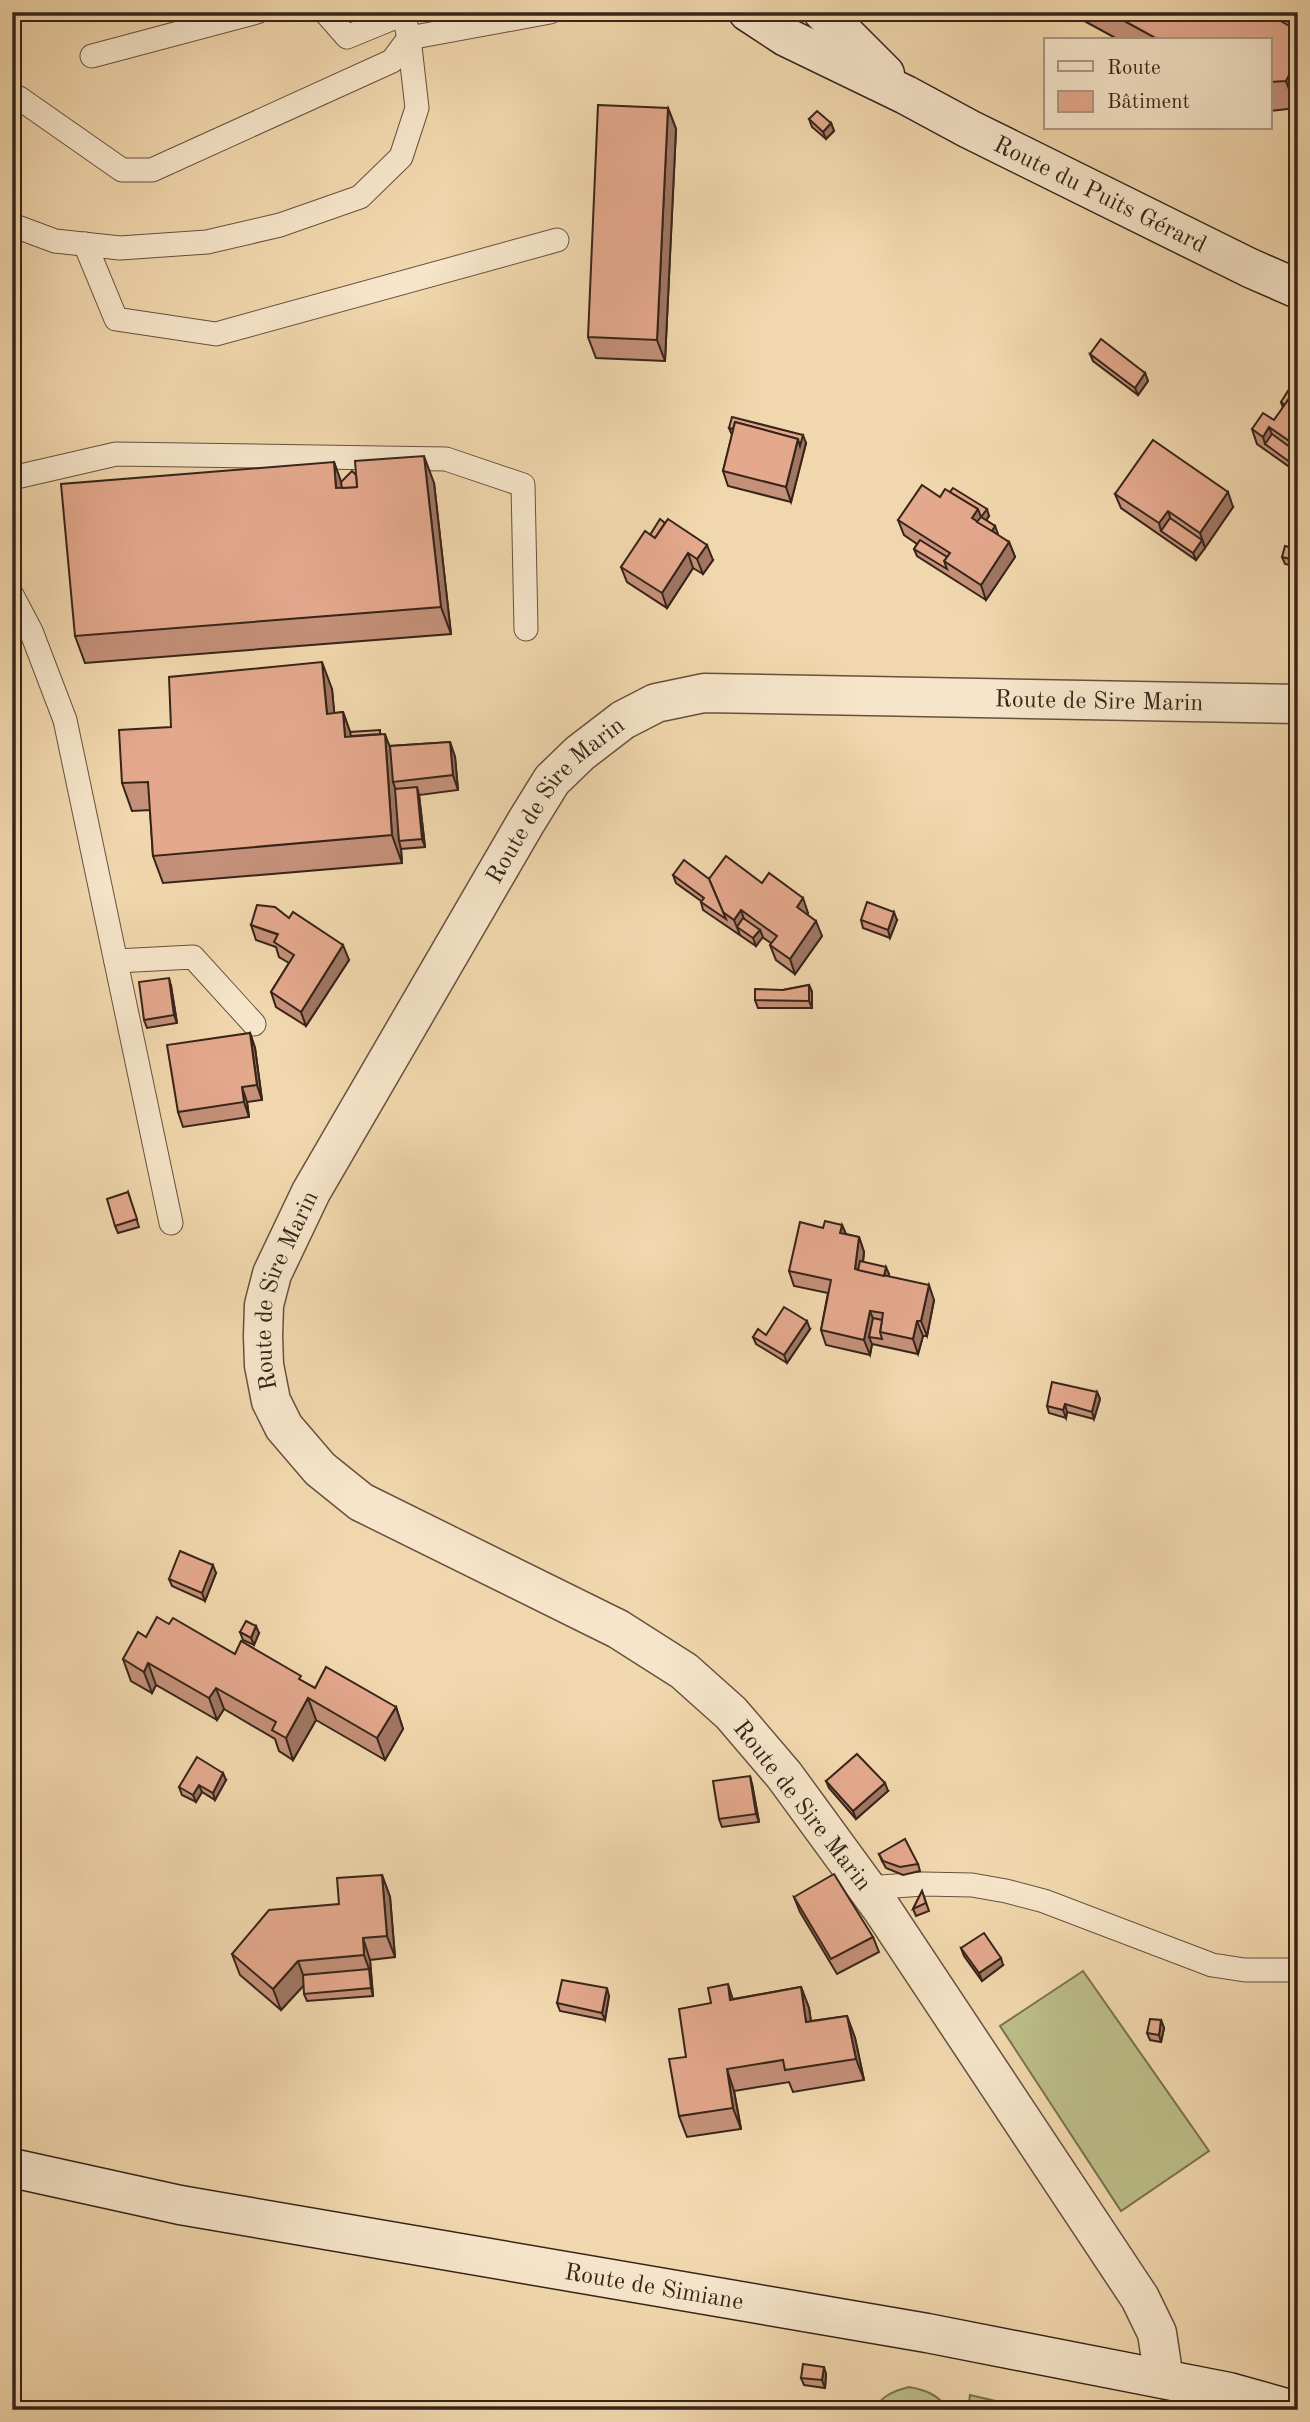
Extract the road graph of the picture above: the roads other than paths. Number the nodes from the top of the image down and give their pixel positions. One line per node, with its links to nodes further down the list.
1 (257, 12): 8 (lane)
2 (325, 12): 6 (lane)
3 (550, 12): 7 (lane)
4 (748, 12): 9 (street, Route du Puits Gérard)
5 (822, 12): 9 (street, Route du Puits Gérard)
6 (403, 13): 7 (lane)
7 (409, 38): 10 (lane); 13 (lane)
8 (92, 56)
9 (906, 95): 14 (street, Route du Puits Gérard)
10 (12, 96)
11 (12, 225): 13 (lane)
12 (557, 240): 13 (lane)
13 (85, 244)
14 (1298, 289)
15 (12, 478): 17 (lane)
16 (12, 595): 19 (lane)
17 (526, 629)
18 (1298, 704): 22 (street, Route de Sire Marin)
19 (116, 961): 20 (lane); 21 (lane)
20 (254, 1024)
21 (171, 1223)
22 (867, 1888): 23 (lane); 25 (street, Route de Sire Marin)
23 (1298, 1970)
24 (12, 2168): 25 (street, Route de Simiane)
25 (1164, 2379): 26 (street, Route de Simiane)
26 (1293, 2410)

